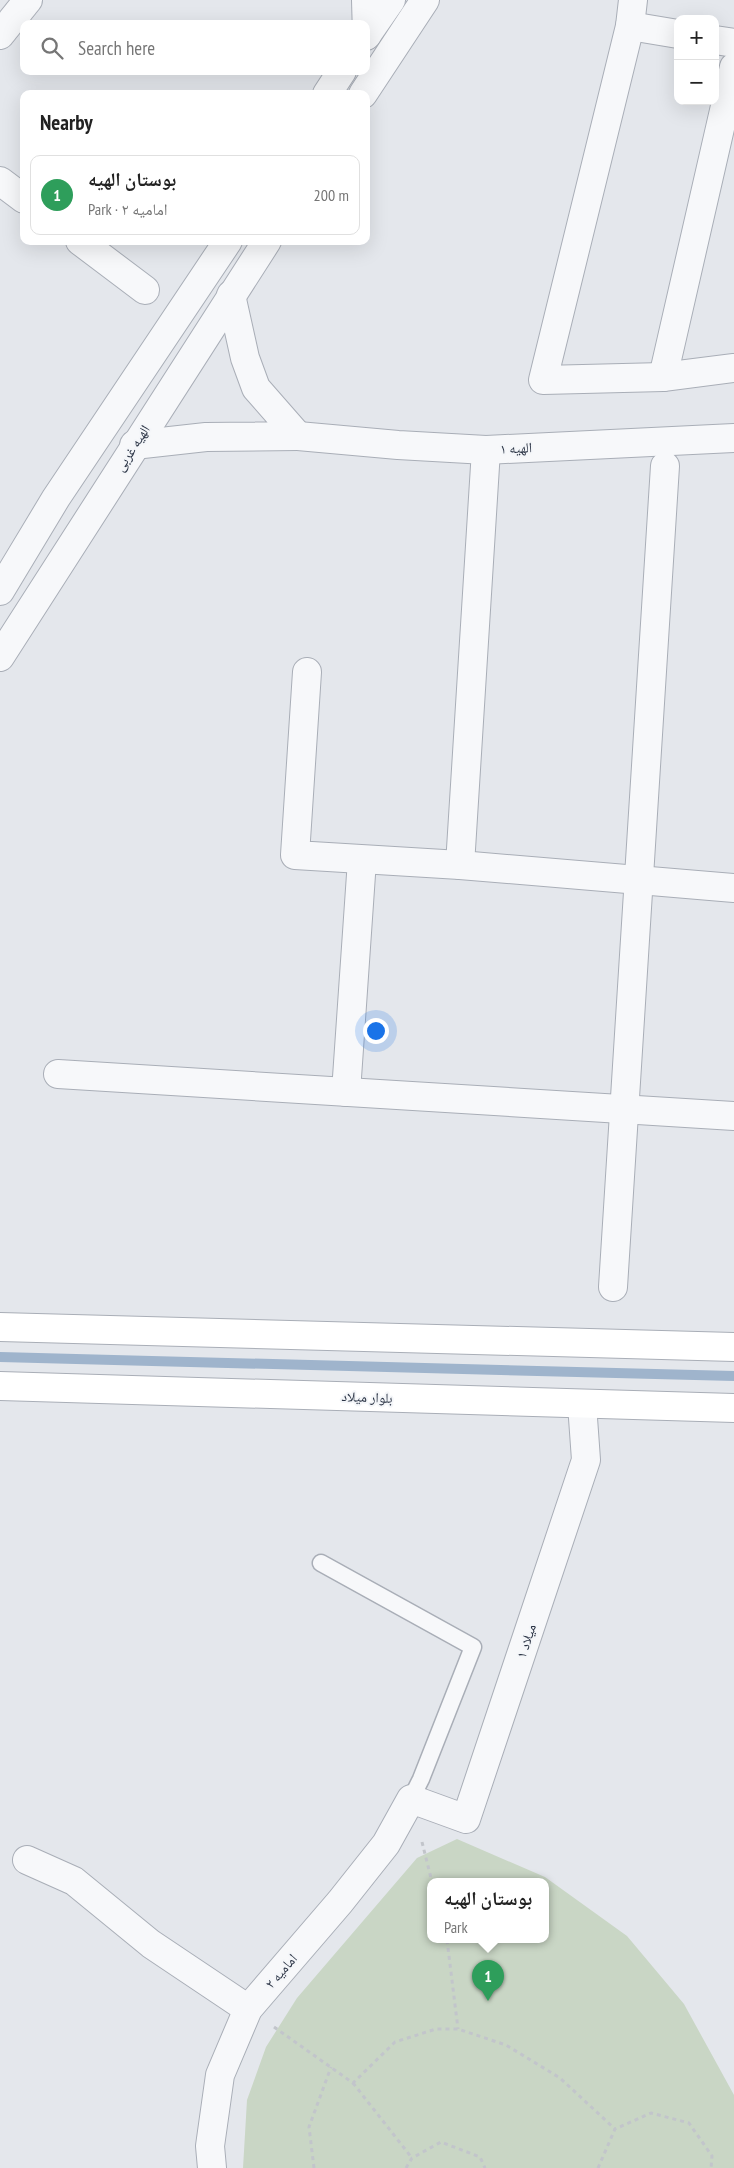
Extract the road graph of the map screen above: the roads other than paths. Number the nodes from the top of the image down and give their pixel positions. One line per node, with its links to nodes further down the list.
1 (28, 0): 9 (street)
2 (366, 0): 6 (street)
3 (391, 0): 7 (street)
4 (425, 0): 15 (street)
5 (632, 13): 8 (street); 24 (street)
6 (367, 20)
7 (370, 31)
8 (674, 32)
9 (0, 35)
10 (719, 41): 11 (street)
11 (734, 44)
12 (734, 67): 24 (street)
13 (339, 75): 14 (street)
14 (330, 90)
15 (366, 90)
16 (0, 181): 17 (street)
17 (20, 196)
18 (85, 245): 21 (street)
19 (225, 245): 30 (street)
20 (263, 245): 22 (street, الهیه غربی)
21 (145, 290)
22 (231, 295): 25 (street); 27 (street, الهیه غربی)
23 (734, 368): 24 (street)
24 (663, 378)
25 (298, 436): 27 (street, الهیه ۱); 28 (street, الهیه ۱)
26 (734, 438): 28 (street, الهیه ۱)
27 (134, 445): 31 (street, الهیه غربی)
28 (486, 450): 34 (street)
29 (665, 466): 35 (street)
30 (0, 591)
31 (0, 656)
32 (308, 672): 33 (street)
33 (362, 860): 34 (street); 38 (street)
34 (460, 865): 35 (street)
35 (639, 880): 36 (street); 39 (street)
36 (734, 888)
37 (58, 1074): 38 (street)
38 (346, 1092): 39 (street)
39 (625, 1109): 40 (street); 41 (street)
40 (734, 1116)
41 (613, 1287)
42 (0, 1327): 43 (main road)
43 (734, 1347)
44 (0, 1386): 45 (main road, بلوار میلاد)
45 (582, 1404): 46 (main road, بلوار میلاد); 48 (street, میلاد ۱)
46 (734, 1408)
47 (321, 1563): 48 (lane)
48 (410, 1799): 50 (street, امامیه ۲)
49 (27, 1860): 50 (street)
50 (248, 2009): 51 (street, امامیه ۲)
51 (212, 2168)

